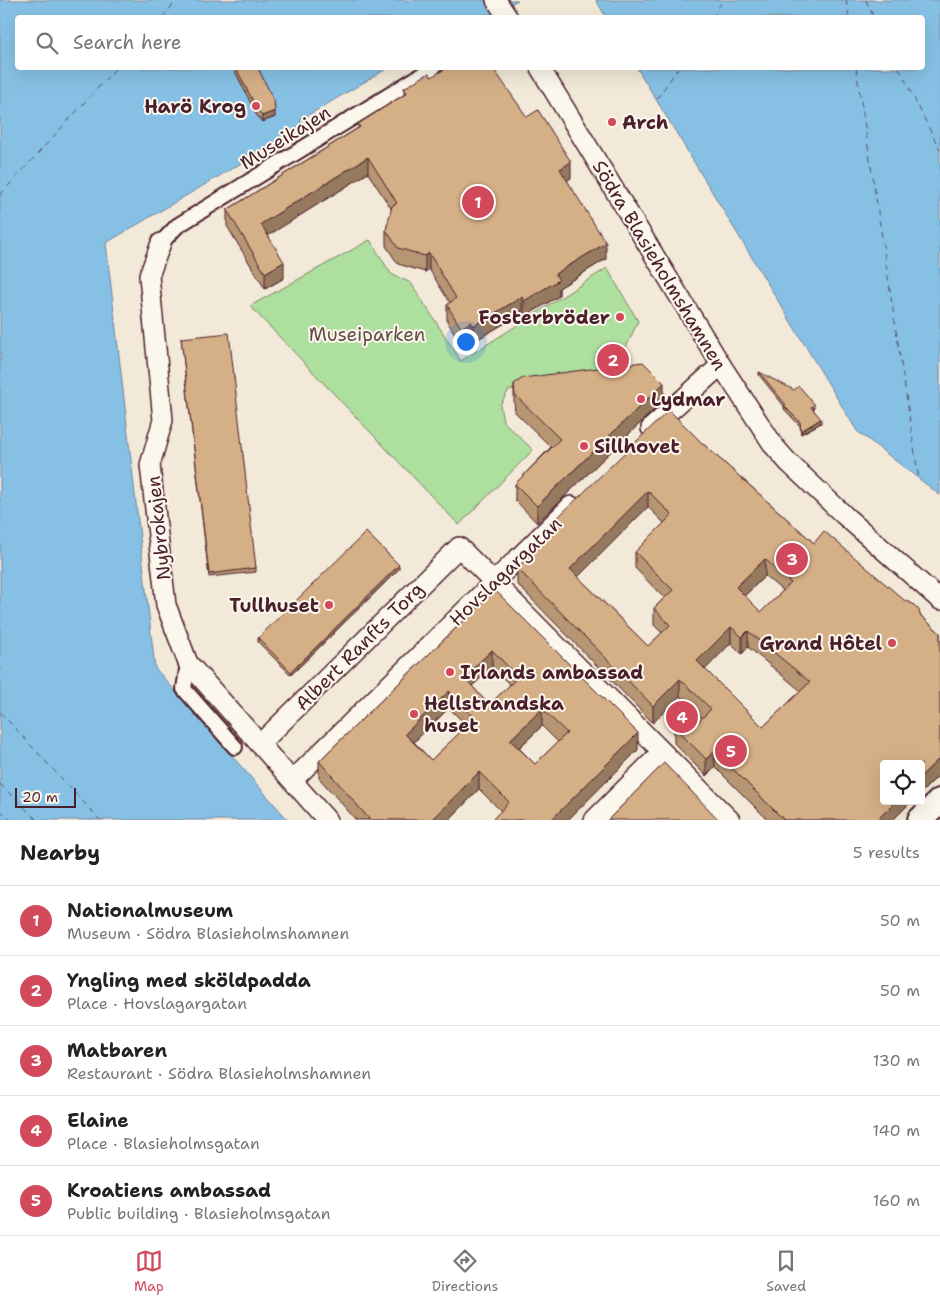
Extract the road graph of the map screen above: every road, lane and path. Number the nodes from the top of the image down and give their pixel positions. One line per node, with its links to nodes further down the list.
1 (430, 70): 3 (street, Museikajen)
2 (541, 70): 4 (street, Södra Blasieholmshamnen)
3 (160, 243): 9 (street, Nybrokajen)
4 (721, 365): 5 (street); 8 (street, Södra Blasieholmshamnen)
5 (636, 444)
6 (586, 492): 7 (street, Hovslagargatan)
7 (492, 582): 10 (street, Albert Ranfts Torg); 12 (street); 13 (street, Hovslagargatan)
8 (940, 600)
9 (188, 663): 10 (street, Nybrokajen); 11 (street, Nybrokajen)
10 (260, 744): 13 (street, Nybrokajen)
11 (235, 747)
12 (662, 752): 16 (street); 17 (street)
13 (292, 780): 15 (street, Nybrokajen)
14 (940, 801): 18 (street)
15 (327, 820)
16 (594, 820)
17 (730, 820)
18 (920, 820)

